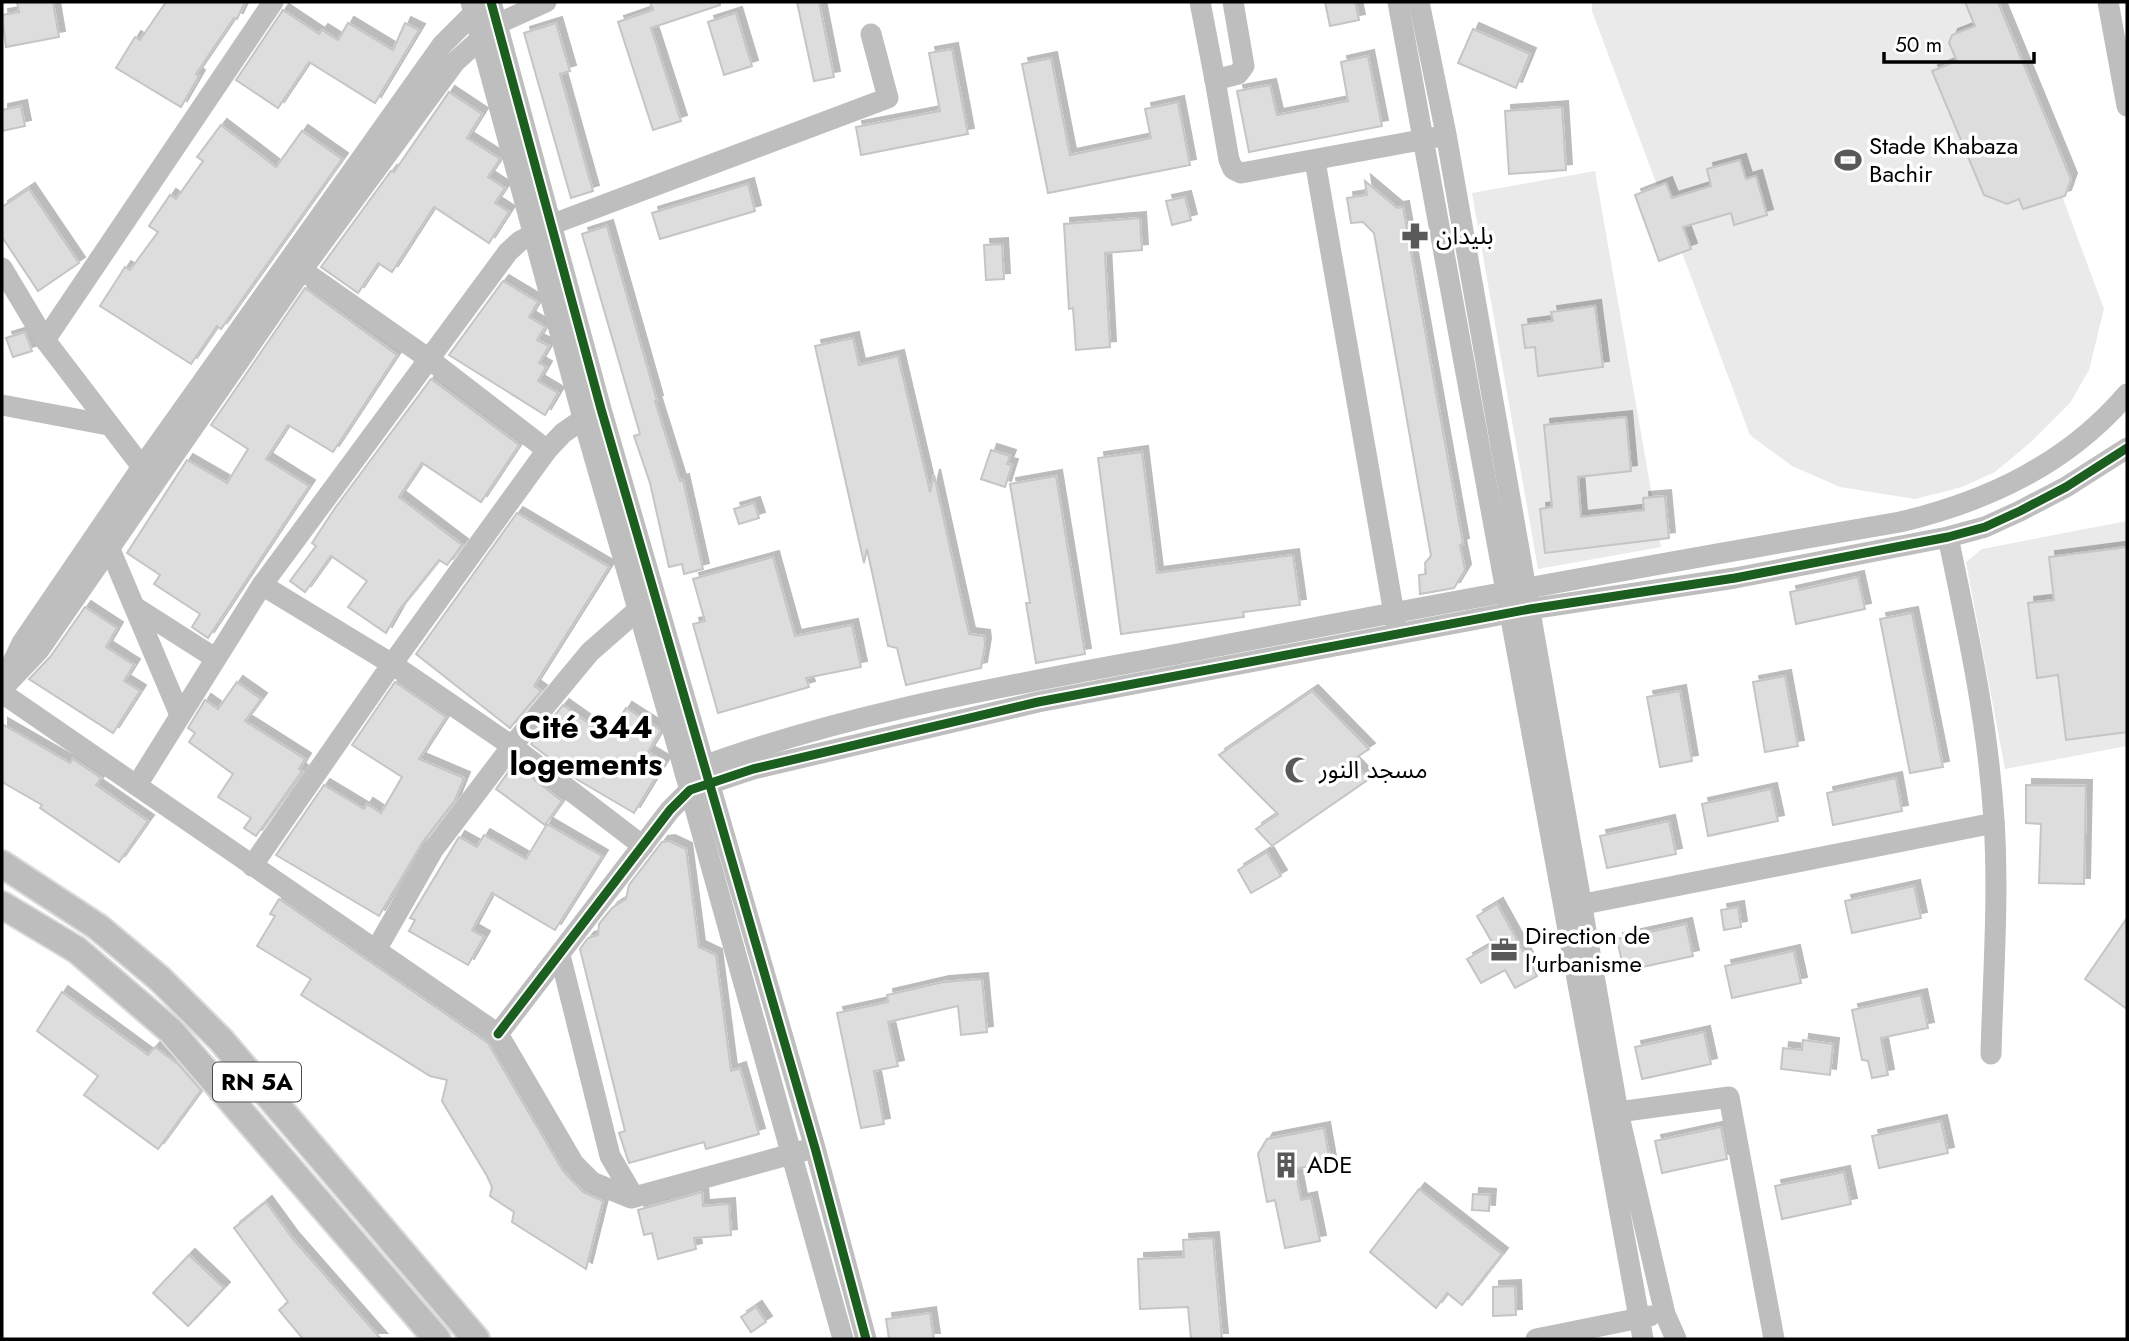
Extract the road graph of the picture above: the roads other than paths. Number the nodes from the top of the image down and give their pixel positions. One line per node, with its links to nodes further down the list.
1 (273, 2): 20 (street)
2 (546, 2): 9 (street)
3 (1200, 2): 12 (street)
4 (1233, 2): 12 (street)
5 (1398, 2): 15 (street)
6 (1419, 2): 14 (street)
7 (2108, 2): 13 (street)
8 (481, 4): 9 (street); 11 (street); 28 (street)
9 (498, 24): 11 (street); 17 (street)
10 (870, 34): 17 (street)
11 (480, 37): 17 (street); 19 (street)
12 (1215, 80): 16 (street)
13 (2127, 106)
14 (1446, 134): 15 (street); 32 (street)
15 (1425, 140): 16 (street); 33 (street)
16 (1315, 161): 37 (street)
17 (544, 228): 21 (street); 24 (street)
18 (2, 268): 20 (street)
19 (302, 270): 21 (street); 30 (street)
20 (45, 340): 25 (street)
21 (429, 359): 27 (street); 31 (street)
22 (2127, 394): 32 (street)
23 (2, 404): 25 (street)
24 (592, 414): 27 (street); 34 (street)
25 (108, 425): 28 (street)
26 (2127, 448): 29 (street)
27 (547, 450): 40 (street)
28 (142, 467): 42 (street)
29 (1948, 537): 36 (street); 49 (street)
30 (109, 547): 35 (street); 42 (street)
31 (262, 585): 39 (street); 40 (street)
32 (1526, 586): 33 (street); 36 (street)
33 (1505, 590): 36 (street); 37 (street)
34 (647, 601): 46 (street); 47 (street)
35 (135, 607): 39 (street); 44 (street)
36 (1520, 611): 38 (street); 53 (street); 64 (street)
37 (1394, 612): 38 (street); 41 (street)
38 (1398, 634): 41 (street)
39 (215, 658): 44 (street)
40 (392, 664): 46 (street); 52 (street)
41 (1127, 674): 43 (street); 45 (street)
42 (2, 689): 48 (street)
43 (907, 707): 45 (street); 47 (street)
44 (180, 715): 48 (street)
45 (913, 732): 47 (street)
46 (512, 746): 50 (street); 55 (street)
47 (697, 778): 50 (street); 60 (street); 61 (street)
48 (137, 785): 52 (street)
49 (1994, 823): 53 (street); 58 (street)
50 (643, 846): 56 (street)
51 (2, 864): 66 (main road, RN 5A)
52 (252, 866): 55 (street)
53 (1584, 904): 59 (street)
54 (2, 905): 65 (main road, RN 5A)
55 (376, 950): 57 (street)
56 (560, 955): 57 (street); 62 (street)
57 (498, 1034): 62 (street)
58 (1991, 1054)
59 (1618, 1112): 63 (street); 72 (street)
60 (815, 1148): 61 (street); 68 (street)
61 (792, 1153): 62 (street); 67 (street)
62 (634, 1197)
63 (1665, 1314): 64 (street); 71 (street)
64 (1639, 1318): 69 (street); 70 (street)
65 (437, 1339)
66 (476, 1339)
67 (843, 1339)
68 (866, 1339)
69 (1536, 1339)
70 (1643, 1339)
71 (1676, 1339)
72 (1774, 1339)

